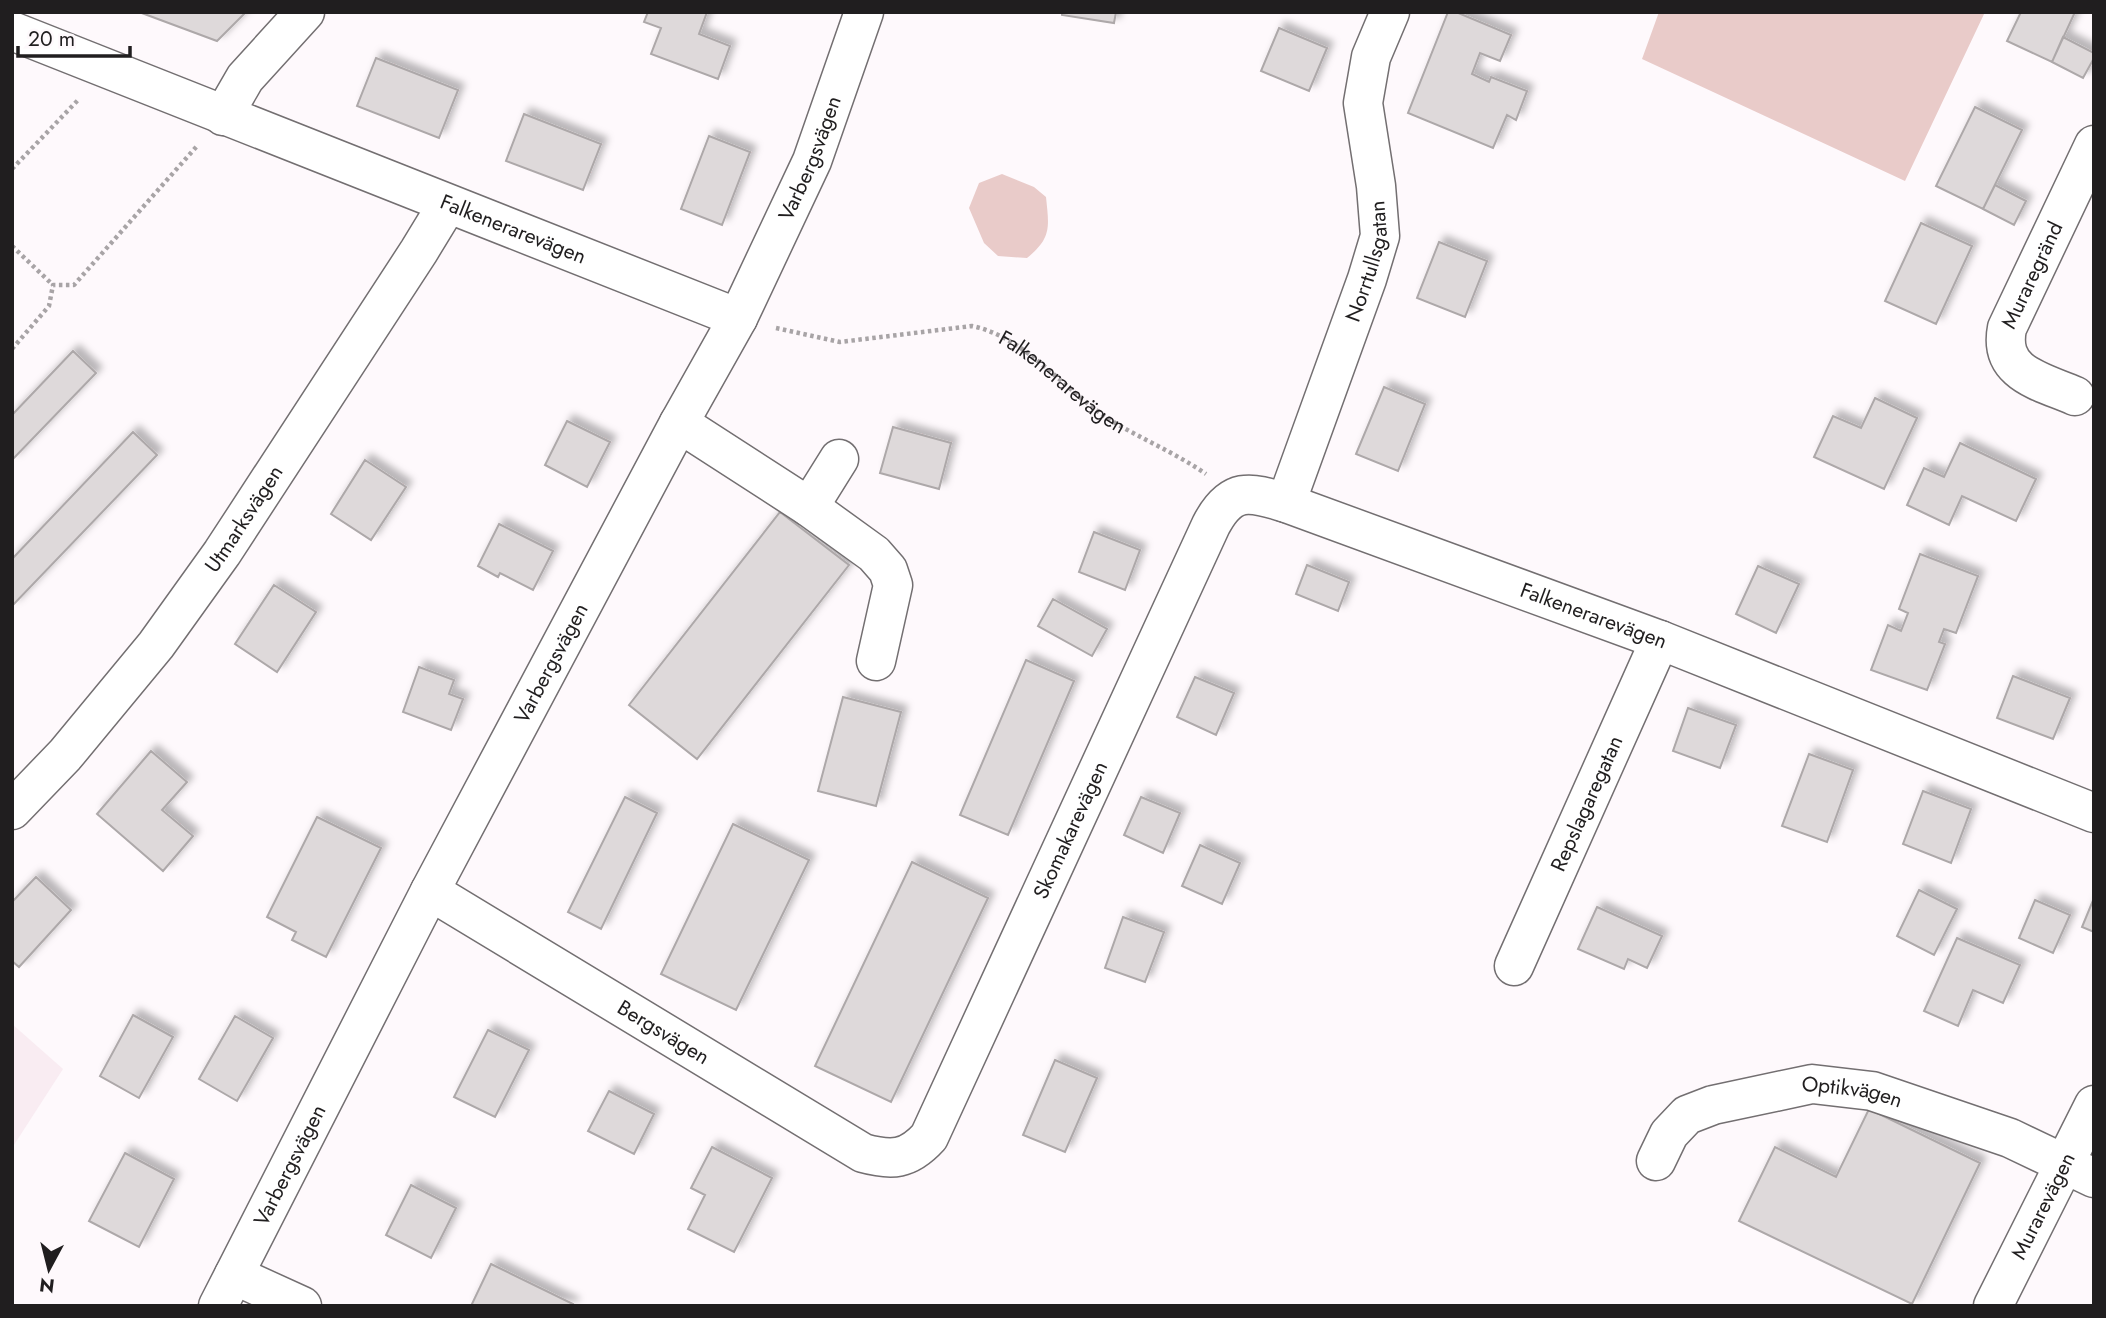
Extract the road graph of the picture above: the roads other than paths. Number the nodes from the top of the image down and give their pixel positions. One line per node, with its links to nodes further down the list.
1 (305, 12): 5 (street)
2 (864, 12): 8 (street, Varbergsvägen)
3 (1390, 12): 13 (street, Norrtullsgatan)
4 (12, 31): 5 (street, Falkenerarevägen)
5 (223, 116): 7 (street, Falkenerarevägen)
6 (2091, 157): 9 (street, Muraregränd)
7 (447, 205): 8 (street, Falkenerarevägen); 17 (street, Utmarksvägen)
8 (738, 318): 10 (street, Varbergsvägen)
9 (2075, 396)
10 (679, 423): 14 (street); 19 (street, Varbergsvägen)
11 (839, 459): 14 (street)
12 (1232, 498): 13 (street, Falkenerarevägen); 22 (street, Skomakarevägen)
13 (1286, 503): 15 (street, Falkenerarevägen)
14 (809, 507): 16 (street)
15 (1660, 640): 18 (street, Falkenerarevägen); 20 (street, Repslagaregatan)
16 (876, 660)
17 (12, 810)
18 (2094, 813)
19 (430, 891): 22 (street, Bergsvägen); 25 (street, Varbergsvägen)
20 (1514, 966)
21 (2094, 1105): 24 (street, Murarevägen)
22 (903, 1157)
23 (1656, 1161): 24 (street, Optikvägen)
24 (2080, 1171): 27 (street, Murarevägen)
25 (226, 1290): 26 (street)
26 (302, 1306)
27 (1993, 1306)

